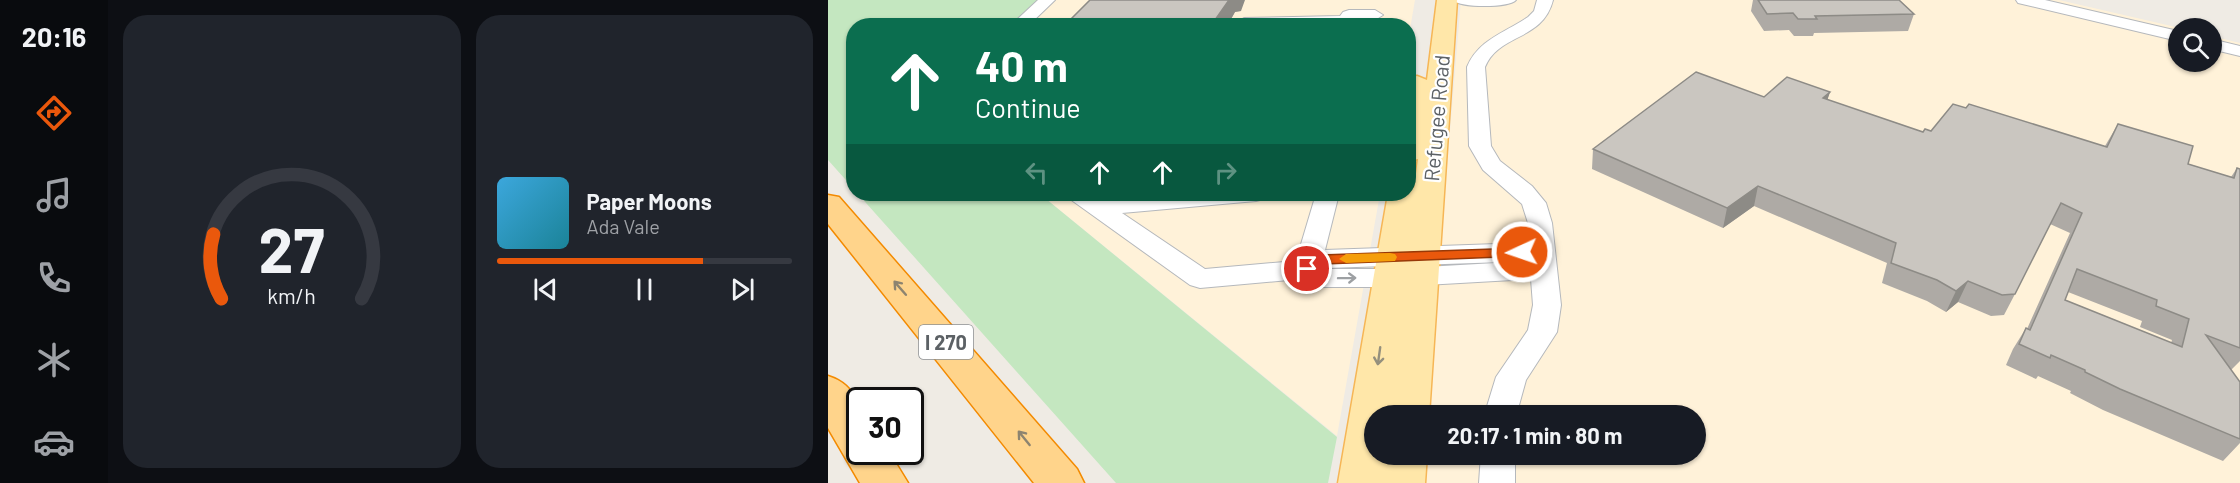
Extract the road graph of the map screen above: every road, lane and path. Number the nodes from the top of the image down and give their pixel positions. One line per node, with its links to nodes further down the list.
1 (1047, 0): 11 (street)
2 (1062, 0): 12 (street)
3 (1429, 0): 17 (main road, Refugee Road)
4 (1448, 0): 23 (main road, Refugee Road)
5 (1461, 0): 6 (street)
6 (1508, 0)
7 (2024, 0): 14 (street)
8 (1532, 2): 22 (street)
9 (1349, 14): 10 (street); 13 (street)
10 (1376, 14)
11 (1027, 18)
12 (1043, 18)
13 (1307, 18)
14 (2168, 34)
15 (2222, 47): 16 (street)
16 (2240, 51)
17 (1416, 95)
18 (1089, 201): 24 (street)
19 (1325, 201): 24 (street)
20 (1402, 201): 23 (main road, Refugee Road)
21 (828, 204): 33 (highway, I 270, one-way to 21)
22 (1543, 260): 23 (street); 27 (street)
23 (1407, 267): 24 (street); 26 (main road, Refugee Road); 34 (main road, Refugee Road, one-way to 34)
24 (1307, 269)
25 (828, 392): 28 (highway)
26 (1408, 405)
27 (1503, 405)
28 (846, 420)
29 (873, 465): 32 (highway)
30 (1404, 465): 35 (main road)
31 (1498, 465): 36 (street)
32 (885, 483)
33 (1061, 483)
34 (1361, 483)
35 (1402, 483)
36 (1497, 483)

